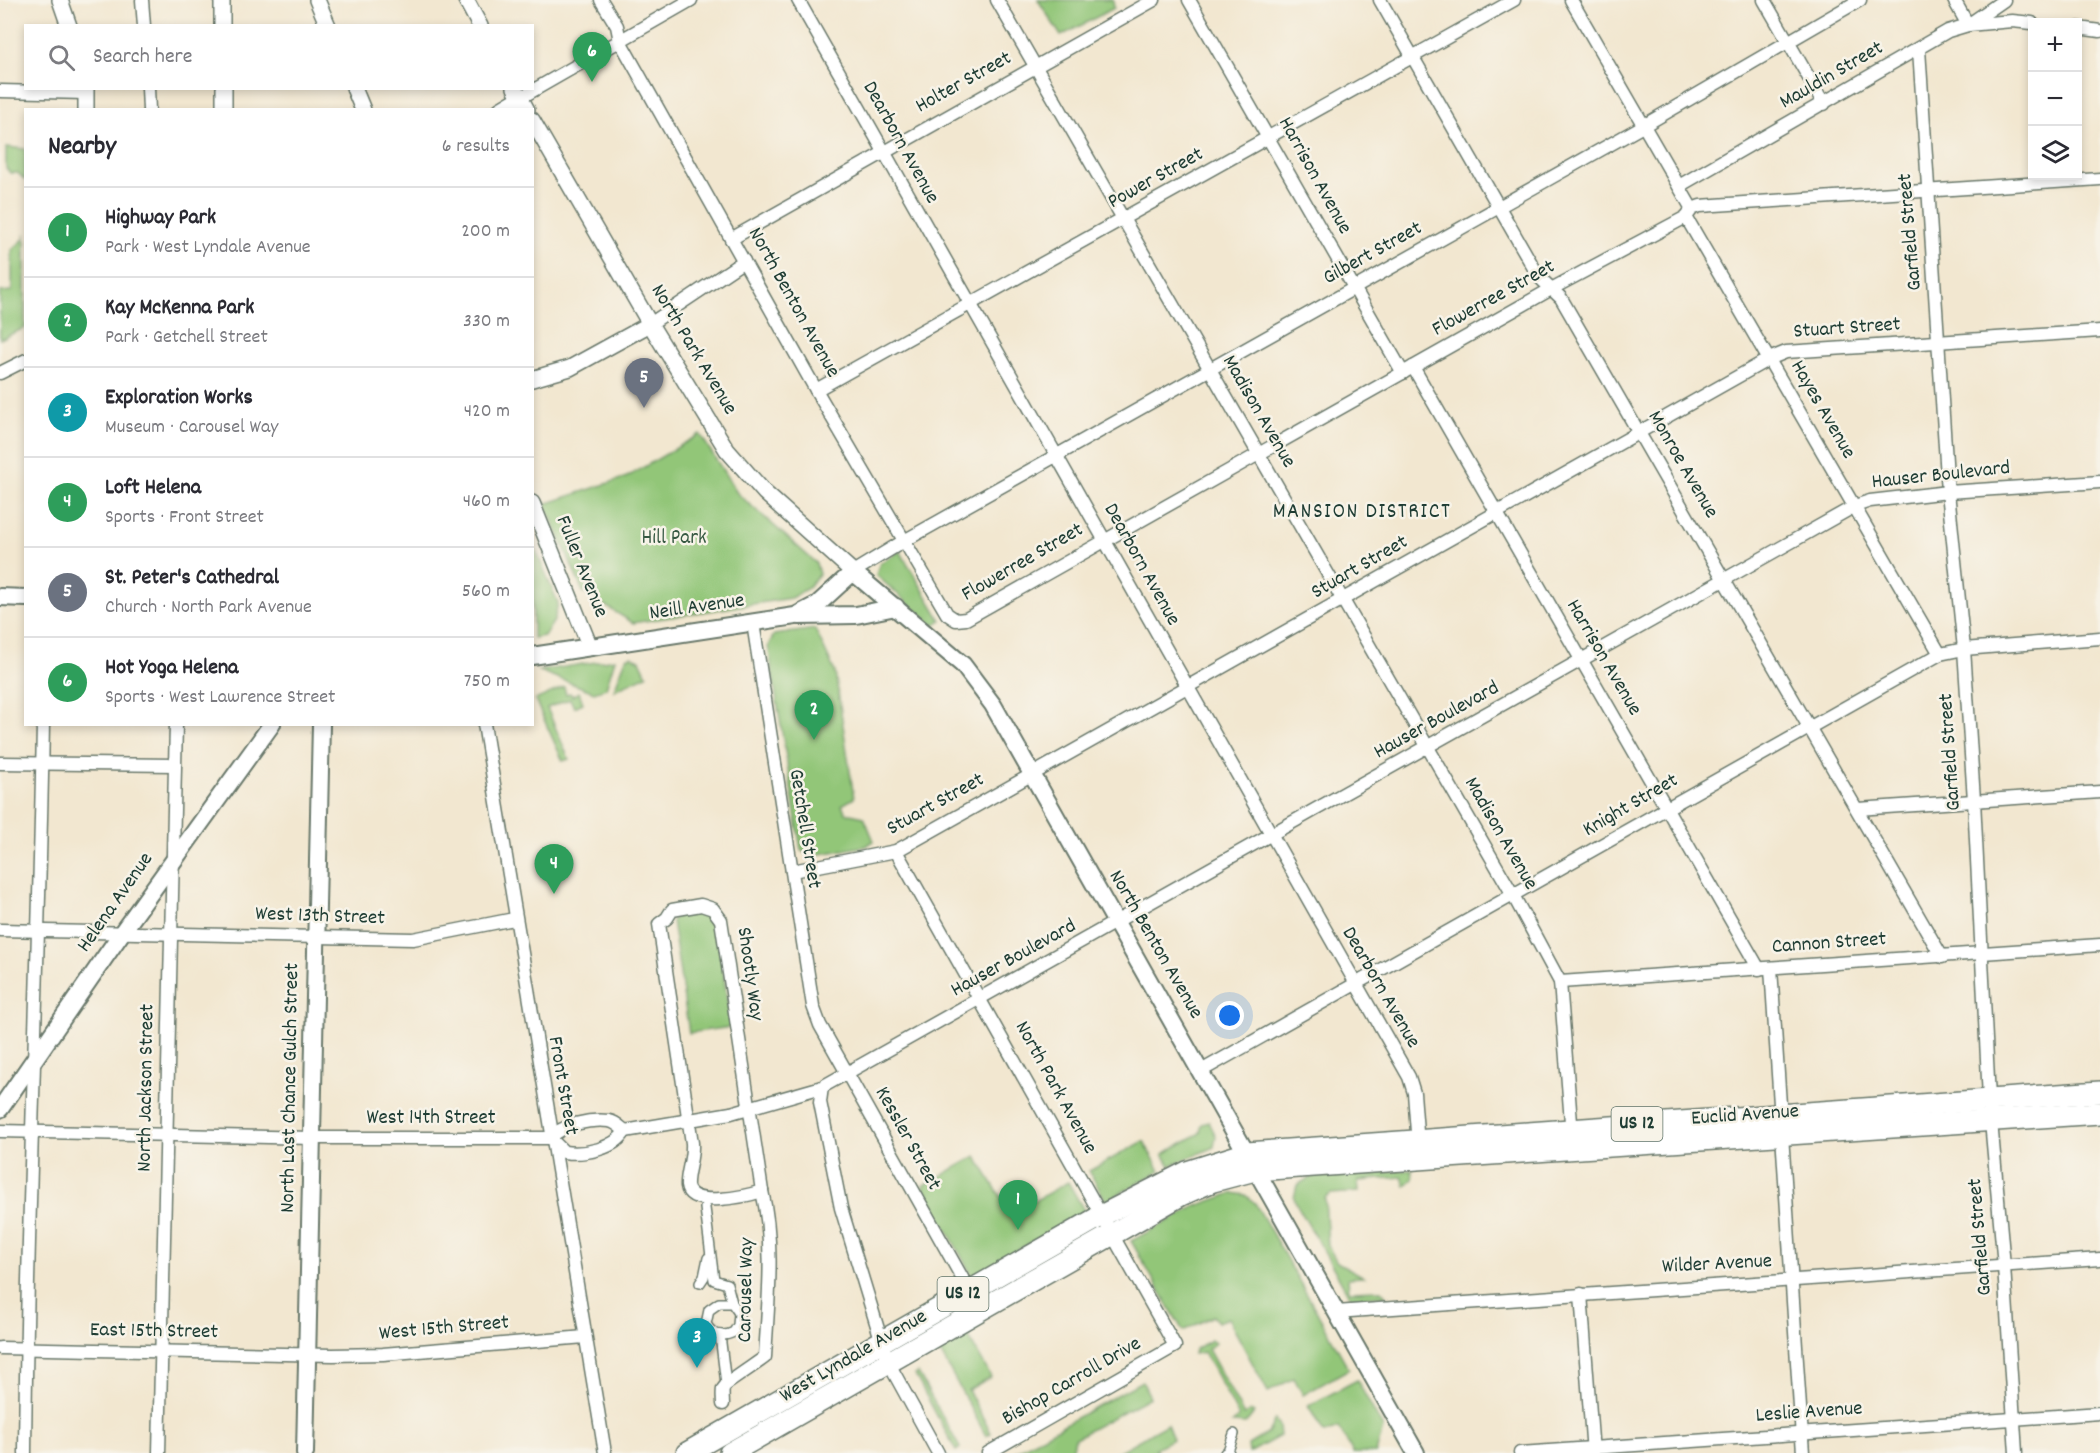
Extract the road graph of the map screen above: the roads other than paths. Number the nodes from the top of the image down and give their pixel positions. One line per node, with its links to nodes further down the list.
1 (60, 0): 20 (street)
2 (142, 0): 21 (street)
3 (222, 0): 22 (street)
4 (317, 0): 23 (street)
5 (601, 0): 28 (street, North Benton Avenue)
6 (691, 0): 28 (street)
7 (798, 0): 48 (street, Dearborn Avenue)
8 (997, 0): 32 (street, Madison Avenue)
9 (1154, 0): 32 (street, Holter Street)
10 (1189, 0): 47 (street, Harrison Avenue)
11 (1380, 0): 31 (street, Monroe Avenue)
12 (1514, 0): 31 (street, Power Street)
13 (1571, 0): 46 (street, Hayes Avenue)
14 (1764, 0): 29 (street)
15 (1860, 0): 29 (street, Gilbert Street)
16 (1954, 0): 25 (street)
17 (2004, 0): 25 (street, Mauldin Street)
18 (463, 1): 24 (street)
19 (2028, 23): 25 (street)
20 (68, 24)
21 (144, 24)
22 (222, 24)
23 (327, 24)
24 (479, 24)
25 (1968, 25): 30 (street, Mauldin Street)
26 (2082, 29): 27 (street)
27 (2100, 31)
28 (620, 41): 38 (street); 55 (street, North Benton Avenue)
29 (1789, 42): 39 (street); 46 (street, Gilbert Street)
30 (1918, 49): 39 (street, Mauldin Street); 51 (street, Garfield Street)
31 (1413, 58): 47 (street, Power Street); 52 (street, Monroe Avenue)
32 (1036, 65): 48 (street, Holter Street); 54 (street, Madison Avenue)
33 (148, 90): 41 (street)
34 (224, 90): 42 (street)
35 (355, 90): 43 (street)
36 (0, 91): 37 (street)
37 (86, 91): 40 (street)
38 (521, 99): 44 (street)
39 (1824, 104): 50 (street, Mauldin Street)
40 (86, 108)
41 (149, 108)
42 (224, 108)
43 (362, 108)
44 (504, 108)
45 (534, 123): 60 (street, North Park Avenue)
46 (1643, 126): 50 (street, Hayes Avenue); 52 (street, Gilbert Street)
47 (1270, 136): 54 (street, Power Street); 57 (street, Harrison Avenue)
48 (882, 152): 55 (street, Holter Street); 59 (street, Dearborn Avenue)
49 (2100, 179): 51 (street, Flowerree Street)
50 (1679, 186): 53 (street, Hayes Avenue)
51 (1926, 191): 53 (street, Flowerree Street); 62 (street, Garfield Street)
52 (1498, 206): 57 (street, Gilbert Street); 58 (street, Monroe Avenue)
53 (1689, 213): 58 (street, Flowerree Street); 63 (street, Hayes Avenue)
54 (1124, 219): 59 (street, Power Street); 65 (street, Madison Avenue)
55 (731, 239): 56 (street, North Benton Avenue)
56 (744, 261): 60 (street); 69 (street, North Benton Avenue)
57 (1354, 287): 65 (street, Gilbert Street); 66 (street, Harrison Avenue)
58 (1553, 288): 66 (street, Flowerree Street); 70 (street, Monroe Avenue)
59 (969, 304): 69 (street, Power Street); 72 (street, Dearborn Avenue)
60 (650, 324): 68 (street); 80 (street, North Park Avenue)
61 (2100, 331): 62 (street, Stuart Street)
62 (1940, 342): 63 (street, Stuart Street); 74 (street, Garfield Street)
63 (1770, 358): 70 (street, Stuart Street); 75 (street, Hayes Avenue)
64 (24, 361): 67 (street)
65 (1210, 368): 71 (street, Madison Avenue); 72 (street, Gilbert Street)
66 (1408, 370): 71 (street, Flowerree Street); 77 (street, Harrison Avenue)
67 (0, 373)
68 (534, 378)
69 (816, 390): 79 (street, North Benton Avenue)
70 (1640, 431): 77 (street, Stuart Street); 81 (street, Monroe Avenue)
71 (1259, 453): 78 (street, Flowerree Street); 84 (street, Madison Avenue)
72 (1056, 454): 78 (street, Dearborn Avenue); 79 (street, Gilbert Street)
73 (2100, 482): 74 (street, Hauser Boulevard)
74 (1948, 492): 75 (street, Hauser Boulevard); 91 (street, Garfield Street)
75 (1855, 506): 81 (street, Hauser Boulevard); 92 (street, Hayes Avenue)
76 (534, 508): 90 (street, Fuller Avenue)
77 (1496, 513): 84 (street, Stuart Street); 94 (street, Harrison Avenue)
78 (1105, 539): 87 (street, Flowerree Street); 95 (street, Dearborn Avenue)
79 (904, 540): 80 (street); 87 (street, North Benton Avenue)
80 (853, 572): 85 (main road, North Park Avenue); 86 (main road, Neill Avenue)
81 (1726, 579): 94 (street, Hauser Boulevard); 101 (street, Monroe Avenue)
82 (0, 597): 83 (main road)
83 (24, 598)
84 (1343, 600): 95 (street, Stuart Street); 102 (street, Madison Avenue)
85 (896, 606): 86 (main road); 106 (main road, North Benton Avenue)
86 (795, 616): 88 (main road, Neill Avenue)
87 (956, 620)
88 (753, 623): 90 (main road, Neill Avenue); 114 (street, Getchell Street)
89 (2100, 638): 91 (street, Knight Street)
90 (590, 647): 93 (main road, Neill Avenue)
91 (1964, 649): 92 (street, Knight Street); 108 (street, Garfield Street)
92 (1940, 654): 101 (street, Knight Street)
93 (534, 656)
94 (1583, 661): 102 (street, Hauser Boulevard); 109 (street, Harrison Avenue)
95 (1188, 688): 106 (street, Stuart Street); 111 (street, Dearborn Avenue)
96 (43, 726): 104 (street)
97 (176, 726): 105 (street, North Jackson Street)
98 (271, 726): 113 (main road, Helena Avenue)
99 (321, 726): 122 (main road, North Last Chance Gulch Street)
100 (484, 726): 116 (street, Front Street)
101 (1810, 727): 109 (street, Knight Street); 110 (street, Monroe Avenue)
102 (1428, 749): 111 (street, Hauser Boulevard); 115 (street, Madison Avenue)
103 (0, 763): 104 (street)
104 (42, 763): 105 (street); 119 (street)
105 (175, 765): 113 (street, North Jackson Street)
106 (1032, 774): 112 (street, Stuart Street); 117 (main road, North Benton Avenue)
107 (2100, 792): 108 (street)
108 (1974, 800): 110 (street); 124 (street, Garfield Street)
109 (1668, 807): 115 (street, Knight Street); 126 (street, Harrison Avenue)
110 (1858, 809): 125 (street, Monroe Avenue)
111 (1271, 836): 117 (street, Hauser Boulevard); 128 (street, Dearborn Avenue)
112 (896, 851): 114 (street, Stuart Street); 129 (street, North Park Avenue)
113 (172, 863): 120 (main road, Helena Avenue); 121 (street, North Jackson Street)
114 (792, 871): 130 (street, Getchell Street)
115 (1513, 895): 127 (street, Madison Avenue); 128 (street, Knight Street)
116 (514, 919): 122 (street, West 13th Street); 147 (street, Front Street)
117 (1116, 924): 129 (street, Hauser Boulevard); 132 (main road, North Benton Avenue)
118 (0, 930): 119 (street, West 13th Street)
119 (37, 930): 120 (street, West 13th Street); 131 (street)
120 (123, 931): 121 (street, West 13th Street); 131 (main road, Helena Avenue)
121 (169, 932): 122 (street, West 13th Street); 145 (street, North Jackson Street)
122 (316, 935): 146 (main road, North Last Chance Gulch Street)
123 (2100, 945): 124 (street, Cannon Street)
124 (1983, 954): 125 (street, Cannon Street); 138 (street, Garfield Street)
125 (1942, 957): 126 (street, Cannon Street)
126 (1765, 968): 127 (street, Cannon Street); 141 (street, Harrison Avenue)
127 (1560, 982): 148 (street, Madison Avenue)
128 (1356, 983): 132 (street, Knight Street); 149 (street, Dearborn Avenue)
129 (980, 1000): 133 (street, Hauser Boulevard); 153 (street, North Park Avenue)
130 (813, 1006): 133 (street, Kessler Street)
131 (35, 1062): 137 (main road, Helena Avenue); 143 (street)
132 (1201, 1071): 150 (main road, North Benton Avenue)
133 (848, 1073): 134 (street, Hauser Boulevard); 159 (street, Kessler Street)
134 (822, 1088): 136 (street, West 14th Street); 165 (street)
135 (2100, 1092): 138 (highway, Euclid Avenue / US 12)
136 (749, 1108): 140 (street, West 14th Street); 140 (street, Shootly Way); 151 (street, Shootly Way)
137 (0, 1109)
138 (1990, 1110): 139 (highway, Euclid Avenue / US 12); 141 (highway, Euclid Avenue / US 12); 156 (street, Garfield Street)
139 (2100, 1113)
140 (688, 1120): 144 (street, West 14th Street); 151 (street)
141 (1782, 1124): 148 (highway, Euclid Avenue / US 12); 158 (street, Harrison Avenue)
142 (0, 1131): 143 (street, West 14th Street)
143 (31, 1131): 145 (street, West 14th Street); 168 (street)
144 (625, 1131): 147 (street, West 14th Street); 147 (street, West 14th Street)
145 (166, 1134): 146 (street, West 14th Street); 169 (street, North Jackson Street)
146 (312, 1138): 147 (street, West 14th Street); 170 (main road, North Last Chance Gulch Street)
147 (551, 1138): 164 (street, Front Street)
148 (1572, 1139): 149 (highway, Euclid Avenue / US 12)
149 (1418, 1149): 150 (highway, Euclid Avenue / US 12)
150 (1251, 1162): 153 (highway, West Lyndale Avenue / US 12); 162 (main road, North Benton Avenue)
151 (762, 1191): 172 (street, Carousel Way)
152 (705, 1208): 154 (street)
153 (1107, 1225): 159 (highway, West Lyndale Avenue / US 12); 166 (street, North Park Avenue); 171 (highway, West Lyndale Avenue / US 12)
154 (710, 1247): 157 (street); 157 (street)
155 (2100, 1259): 156 (street, Wilder Avenue)
156 (2004, 1266): 158 (street, Wilder Avenue); 175 (street, Garfield Street)
157 (714, 1280): 161 (street)
158 (1792, 1280): 160 (street, Wilder Avenue); 176 (street, Harrison Avenue)
159 (969, 1290): 165 (highway, West Lyndale Avenue / US 12)
160 (1581, 1294): 162 (street, Wilder Avenue); 178 (street)
161 (732, 1303): 163 (street); 163 (street)
162 (1336, 1312): 188 (main road, North Benton Avenue)
163 (720, 1335): 172 (street)
164 (585, 1336): 170 (street, West 15th Street); 183 (street, Front Street)
165 (882, 1340): 171 (street); 184 (highway, West Lyndale Avenue / US 12)
166 (1175, 1346): 187 (street, Bishop Carroll Drive)
167 (0, 1348): 168 (street, East 15th Street)
168 (26, 1348): 169 (street, East 15th Street); 180 (street)
169 (162, 1350): 170 (street, East 15th Street); 181 (street, North Jackson Street)
170 (307, 1356): 182 (main road, North Last Chance Gulch Street)
171 (888, 1362): 185 (highway, West Lyndale Avenue / US 12); 186 (street)
172 (726, 1384): 173 (street)
173 (723, 1404)
174 (2100, 1413): 175 (street, Leslie Avenue)
175 (2014, 1419): 176 (street, Leslie Avenue); 191 (street, Garfield Street)
176 (1803, 1433): 178 (street, Leslie Avenue); 190 (street, Harrison Avenue)
177 (1234, 1434): 179 (street)
178 (1593, 1450): 189 (street, Leslie Avenue)
179 (1228, 1452)
180 (25, 1453)
181 (159, 1453)
182 (305, 1453)
183 (605, 1453)
184 (687, 1453)
185 (729, 1453)
186 (938, 1453)
187 (988, 1453)
188 (1416, 1453)
189 (1520, 1453)
190 (1803, 1453)
191 (2016, 1453)

